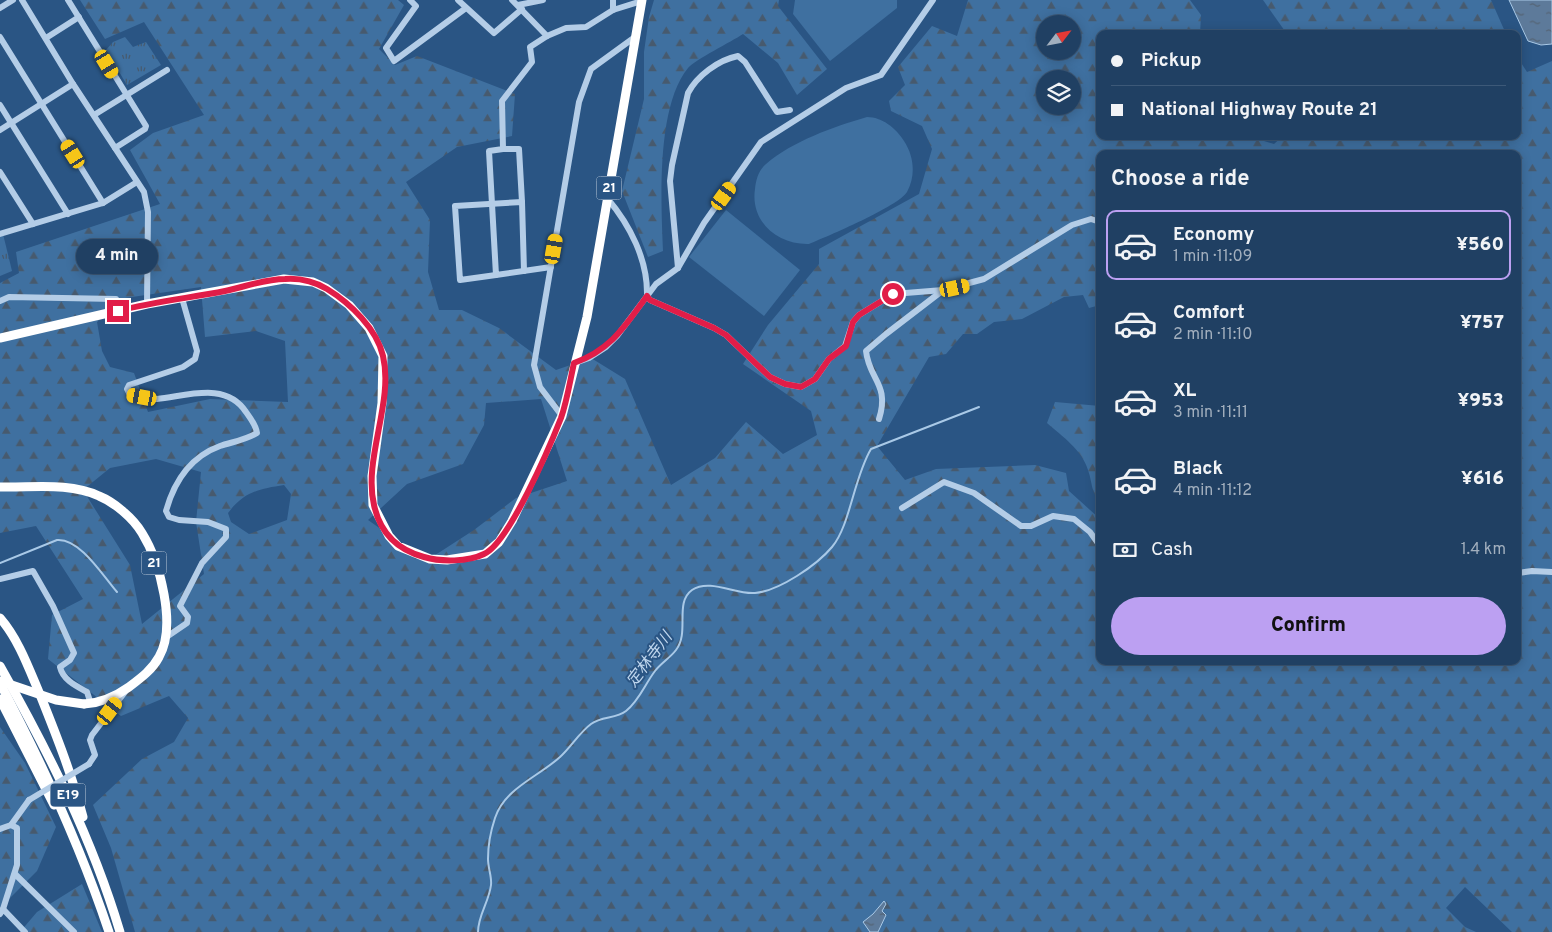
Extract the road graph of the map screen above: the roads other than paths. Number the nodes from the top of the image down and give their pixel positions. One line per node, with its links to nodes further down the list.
1 (13, 0): 12 (street)
2 (22, 0): 19 (street)
3 (68, 0): 15 (street)
4 (410, 0): 13 (street)
5 (458, 0): 13 (street)
6 (512, 0): 11 (street)
7 (543, 0): 11 (street)
8 (613, 0): 14 (street)
9 (642, 0): 14 (street); 18 (highway, 21)
10 (933, 0): 42 (street)
11 (520, 7): 13 (street); 16 (street)
12 (0, 8)
13 (466, 8)
14 (613, 10): 16 (street)
15 (79, 17): 19 (street); 22 (street)
16 (547, 36): 30 (street)
17 (0, 37): 23 (street)
18 (635, 37): 33 (highway, 21); 41 (street)
19 (46, 38): 21 (street)
20 (167, 70): 22 (street)
21 (73, 84): 23 (street); 26 (street)
22 (126, 95): 26 (street); 29 (street)
23 (42, 104): 27 (street); 35 (street)
24 (0, 105): 27 (street)
25 (790, 110): 42 (street)
26 (94, 115): 29 (street)
27 (11, 123): 28 (street); 37 (street)
28 (0, 130)
29 (115, 148): 32 (street)
30 (503, 149): 34 (street); 36 (street)
31 (0, 172): 39 (street)
32 (137, 182): 35 (street); 49 (street)
33 (607, 198): 46 (street); 52 (highway, 21)
34 (522, 202): 36 (street); 43 (street)
35 (103, 203): 37 (street)
36 (492, 204): 44 (street); 44 (street)
37 (68, 214): 39 (street)
38 (1096, 221): 45 (street)
39 (32, 224): 40 (street)
40 (0, 234)
41 (551, 266): 43 (street); 53 (street)
42 (678, 268): 46 (street)
43 (524, 271): 44 (street)
44 (496, 275)
45 (943, 290): 46 (street); 54 (street)
46 (647, 296): 52 (street)
47 (182, 298): 49 (highway, 21); 53 (highway, 21); 62 (street)
48 (0, 301): 50 (street)
49 (147, 304): 50 (highway, 21)
50 (118, 311): 51 (highway, 21)
51 (0, 338)
52 (574, 363): 53 (highway, 21)
53 (562, 416)
54 (879, 419)
55 (0, 487): 62 (highway, 21)
56 (902, 508): 57 (street)
57 (1096, 540)
58 (1552, 572): 59 (street)
59 (1521, 573)
60 (0, 579): 67 (street)
61 (0, 618): 70 (highway)
62 (165, 638): 65 (highway, 21)
63 (0, 666): 70 (highway, E19)
64 (0, 682): 67 (highway, 21, bridge); 72 (highway, E19)
65 (129, 687): 67 (highway, 21); 68 (street, bridge)
66 (0, 699): 72 (highway)
67 (87, 704)
68 (11, 825): 69 (street); 71 (street)
69 (0, 829)
70 (88, 839): 77 (highway, E19)
71 (16, 874): 73 (street); 75 (street)
72 (90, 880): 76 (highway, E19)
73 (2, 912): 74 (street)
74 (25, 932)
75 (74, 932)
76 (109, 932)
77 (120, 932)

